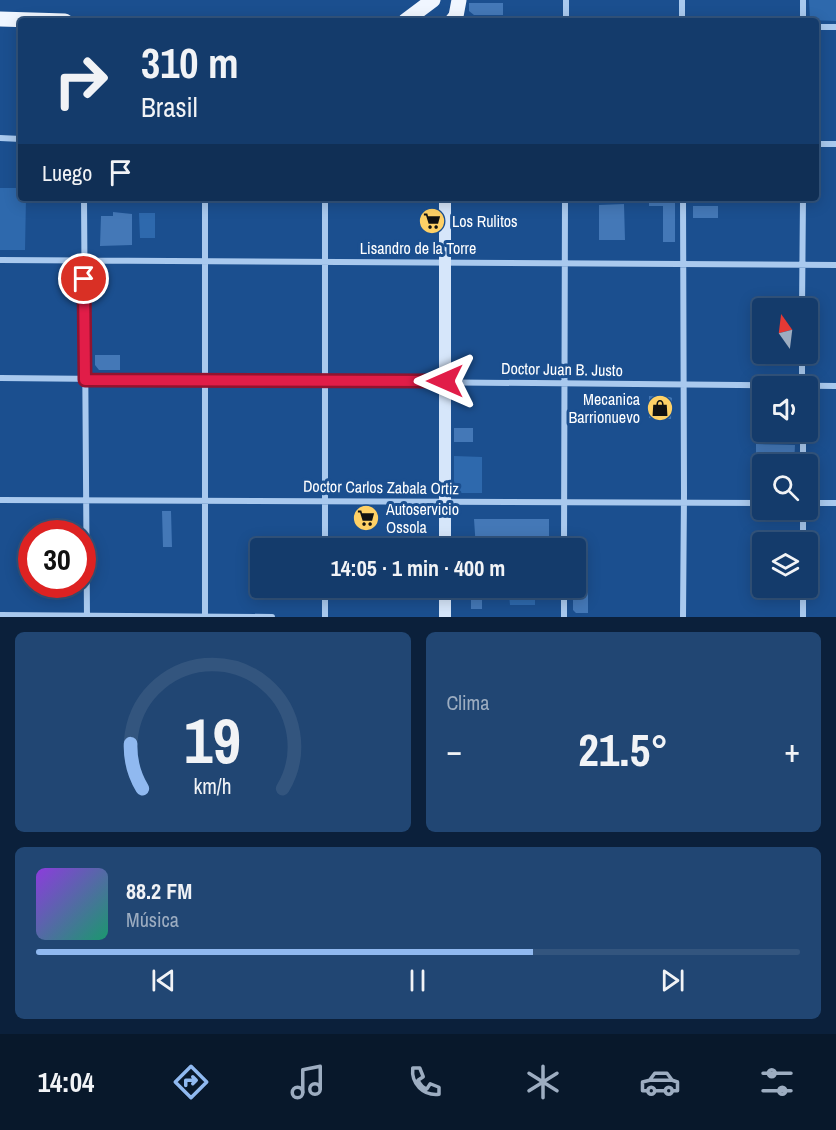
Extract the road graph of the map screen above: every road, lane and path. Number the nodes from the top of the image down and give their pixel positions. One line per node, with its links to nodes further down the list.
1 (433, 0): 7 (main road)
2 (448, 0): 8 (main road)
3 (459, 0): 9 (main road)
4 (566, 0): 10 (street)
5 (682, 0): 11 (street)
6 (803, 0): 12 (street)
7 (409, 18)
8 (447, 18)
9 (454, 18)
10 (566, 18)
11 (682, 18)
12 (803, 18)
13 (0, 20): 14 (main road)
14 (18, 20)
15 (819, 27): 16 (street)
16 (836, 27)
17 (0, 138): 18 (street)
18 (18, 139)
19 (819, 144): 20 (street)
20 (836, 144)
21 (84, 201): 28 (street)
22 (205, 201): 30 (street)
23 (325, 201): 31 (street)
24 (445, 201): 32 (main road)
25 (565, 201): 33 (street)
26 (683, 201): 34 (street)
27 (802, 201): 35 (street)
28 (84, 259): 29 (street, Lisandro de la Torre); 30 (street, Lisandro de la Torre); 39 (street)
29 (0, 260)
30 (205, 260): 31 (street, Lisandro de la Torre); 40 (street)
31 (325, 261): 32 (street, Lisandro de la Torre); 42 (street)
32 (444, 262): 33 (street, Lisandro de la Torre); 41 (main road)
33 (564, 263): 34 (street, Lisandro de la Torre); 43 (street)
34 (683, 264): 35 (street, Lisandro de la Torre); 44 (street)
35 (802, 265): 36 (street, Lisandro de la Torre); 37 (street)
36 (836, 265)
37 (802, 298)
38 (0, 378): 39 (street, Doctor Juan B. Justo)
39 (85, 380): 40 (street, Doctor Juan B. Justo); 51 (street)
40 (205, 381): 42 (street, Doctor Juan B. Justo); 48 (street)
41 (445, 381): 42 (street, Doctor Juan B. Justo); 43 (street, Doctor Juan B. Justo); 52 (main road)
42 (325, 382): 50 (street)
43 (564, 382): 44 (street, Doctor Juan B. Justo); 54 (street)
44 (683, 385): 45 (street, Doctor Juan B. Justo); 53 (street)
45 (752, 386)
46 (818, 386): 47 (street, Doctor Juan B. Justo)
47 (836, 386)
48 (205, 499): 50 (street, Doctor Carlos Zabala Ortiz); 51 (street, Doctor Carlos Zabala Ortiz); 67 (street)
49 (0, 500): 51 (street, Doctor Carlos Zabala Ortiz)
50 (325, 500): 52 (street, Doctor Carlos Zabala Ortiz); 58 (street)
51 (86, 501): 66 (street)
52 (445, 502): 54 (street, Doctor Carlos Zabala Ortiz); 59 (main road)
53 (684, 502): 54 (street, Doctor Carlos Zabala Ortiz); 55 (street, Doctor Carlos Zabala Ortiz); 72 (street)
54 (564, 503): 60 (street)
55 (752, 503)
56 (818, 503): 57 (street)
57 (836, 503)
58 (325, 538)
59 (445, 538)
60 (564, 538)
61 (325, 598): 69 (street)
62 (445, 598): 70 (main road)
63 (564, 598): 71 (street)
64 (803, 598): 73 (street)
65 (0, 615): 66 (street)
66 (87, 616): 67 (street)
67 (206, 617): 68 (street)
68 (272, 617)
69 (325, 617)
70 (445, 617)
71 (564, 617)
72 (683, 617)
73 (803, 617)

